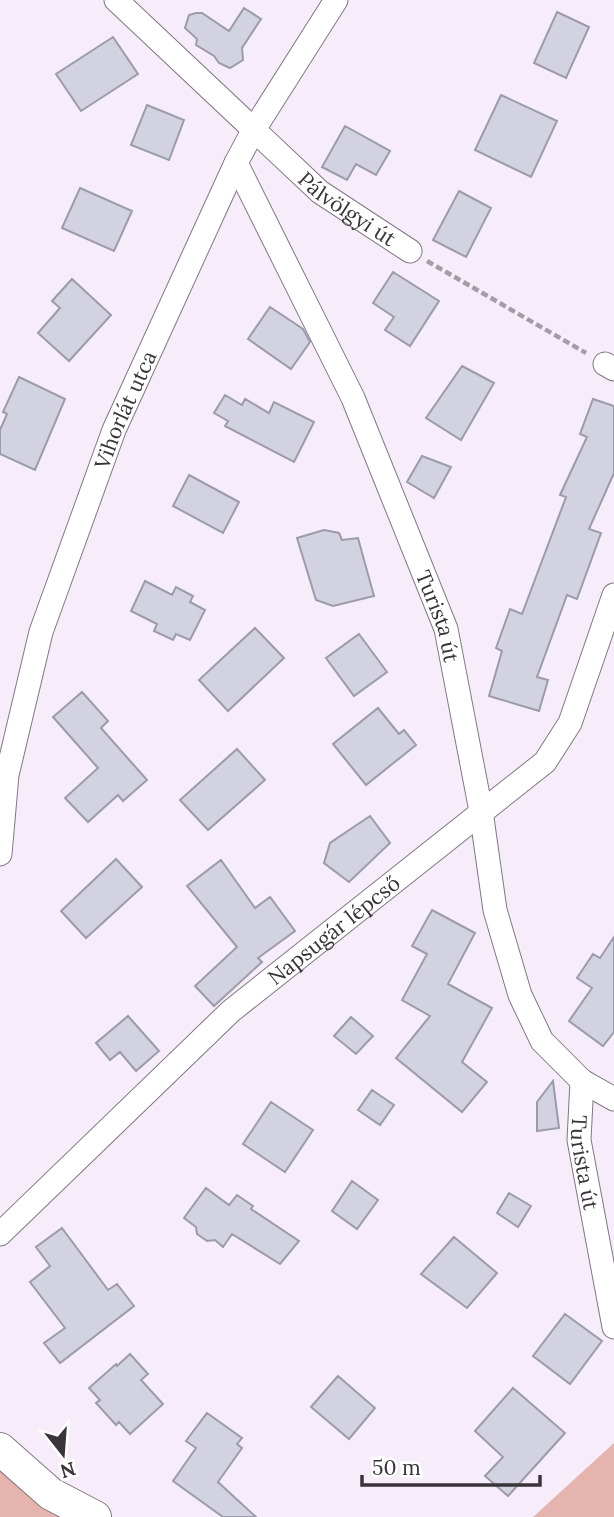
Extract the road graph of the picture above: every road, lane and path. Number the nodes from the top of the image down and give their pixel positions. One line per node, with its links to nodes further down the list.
1 (116, 0): 3 (street, Pálvölgyi út)
2 (336, 0): 3 (street, Vihorlát utca)
3 (253, 131): 4 (street, Vihorlát utca); 5 (street, Pálvölgyi út)
4 (236, 163): 8 (street, Turista út); 9 (street, Vihorlát utca)
5 (410, 251): 6 (path, Pálvölgyi út)
6 (610, 366)
7 (614, 595): 8 (street, Napsugár lépcső)
8 (481, 811): 10 (street, Turista út); 12 (street, Napsugár lépcső)
9 (0, 854)
10 (582, 1081): 11 (street, Turista út); 13 (street, Turista út)
11 (614, 1099)
12 (0, 1234)
13 (614, 1327)
14 (0, 1449): 15 (street)
15 (95, 1517)

